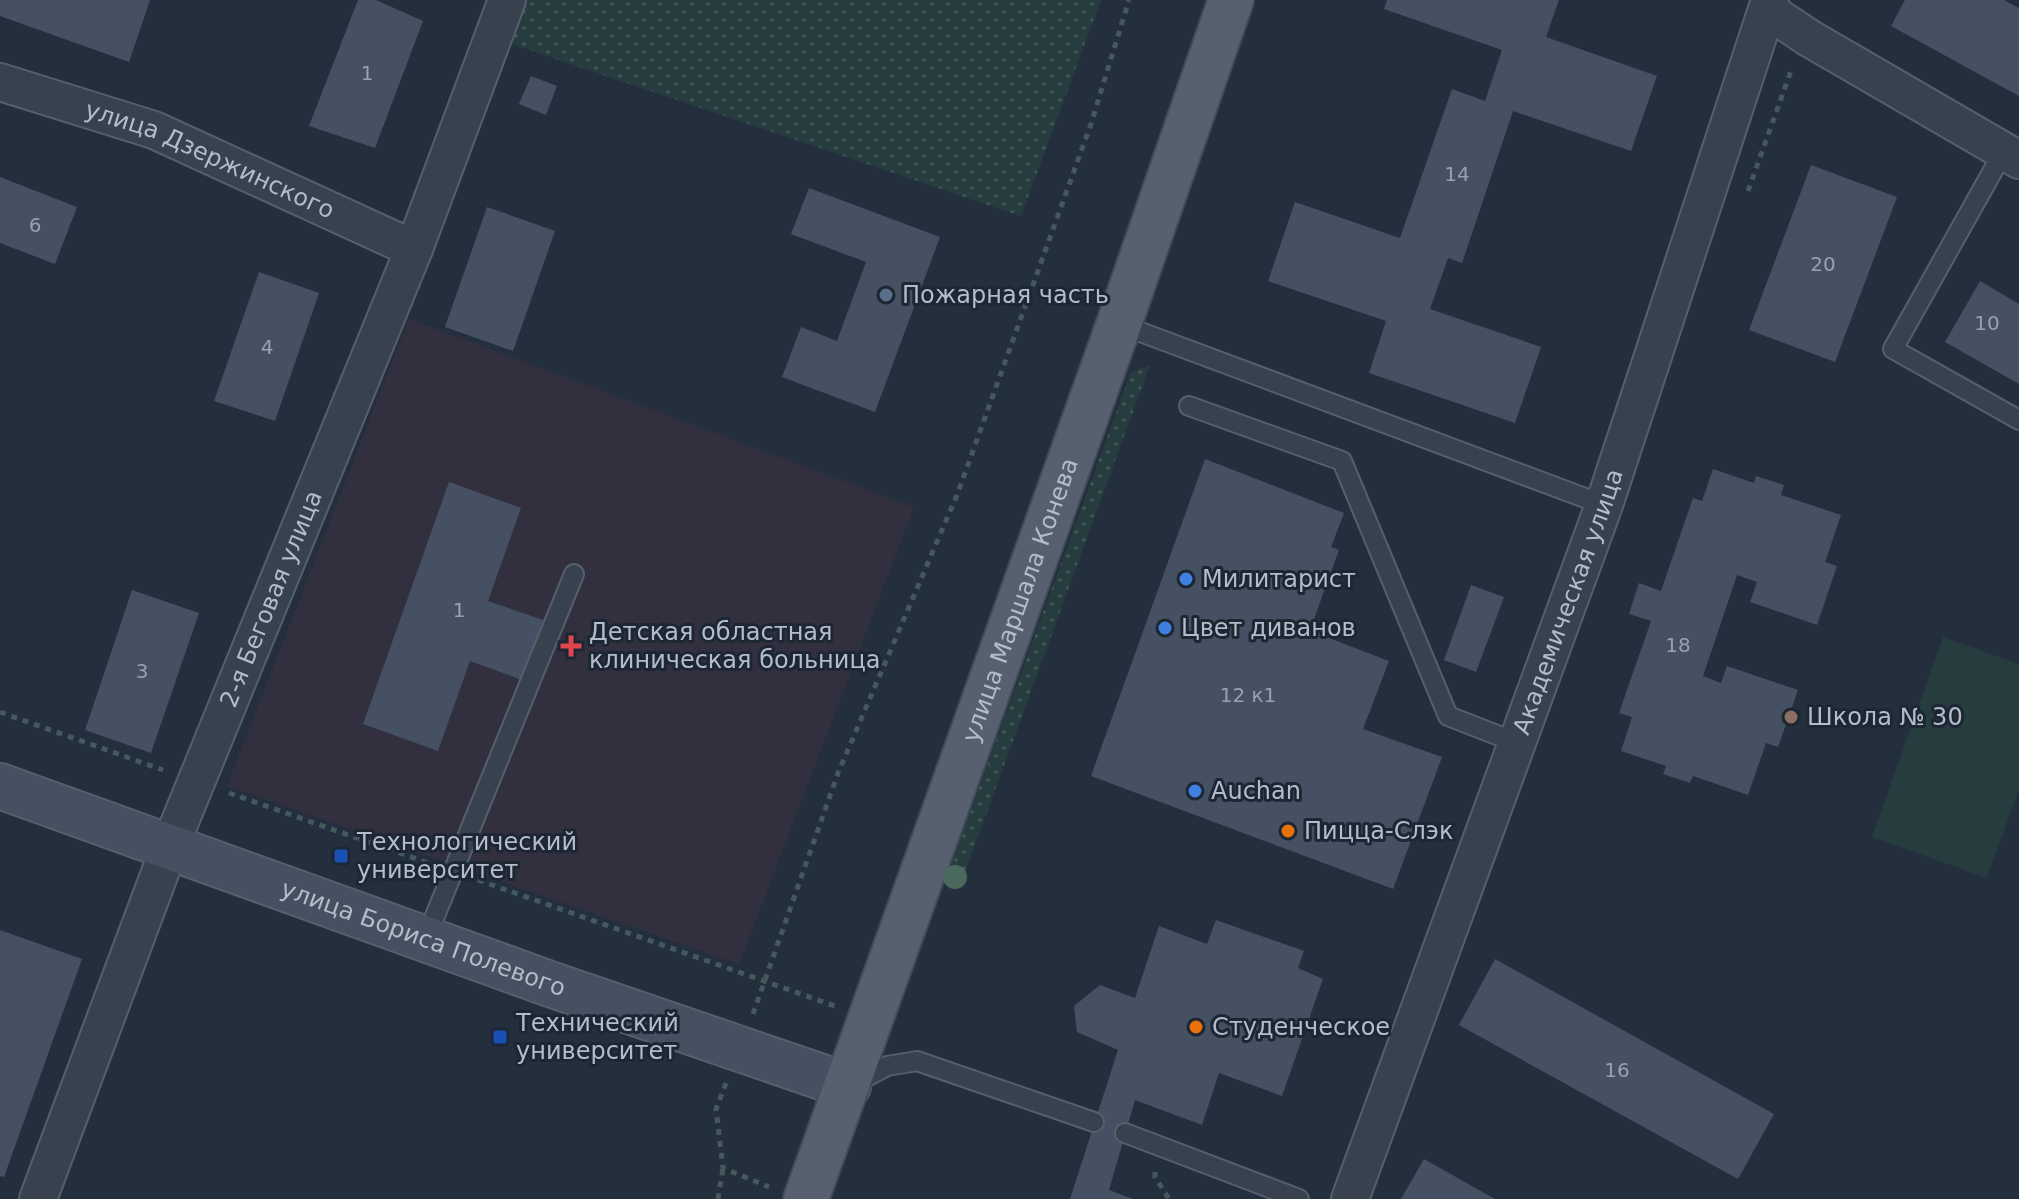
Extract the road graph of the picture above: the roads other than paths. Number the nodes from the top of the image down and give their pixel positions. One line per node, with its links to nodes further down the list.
1 (507, 0): 6 (street, 2-я Беговая улица)
2 (1231, 0): 7 (main road, улица Маршала Конева)
3 (1769, 5): 5 (street); 10 (street, Академическая улица)
4 (0, 82): 6 (street, улица Дзержинского)
5 (2012, 156): 9 (lane)
6 (414, 249): 14 (street, 2-я Беговая улица)
7 (1119, 324): 10 (lane); 16 (main road, улица Маршала Конева)
8 (1189, 406): 12 (lane)
9 (2019, 420)
10 (1604, 505): 12 (street, Академическая улица)
11 (574, 574): 15 (lane)
12 (1515, 742): 22 (street, Академическая улица)
13 (0, 786): 14 (main road, улица Бориса Полевого)
14 (170, 846): 15 (main road, улица Бориса Полевого); 20 (street, 2-я Беговая улица)
15 (426, 938): 16 (main road, улица Бориса Полевого)
16 (848, 1086): 17 (lane); 19 (main road, улица Маршала Конева)
17 (1094, 1122)
18 (1125, 1133): 21 (lane)
19 (790, 1194)
20 (38, 1199)
21 (1299, 1199)
22 (1350, 1199)

